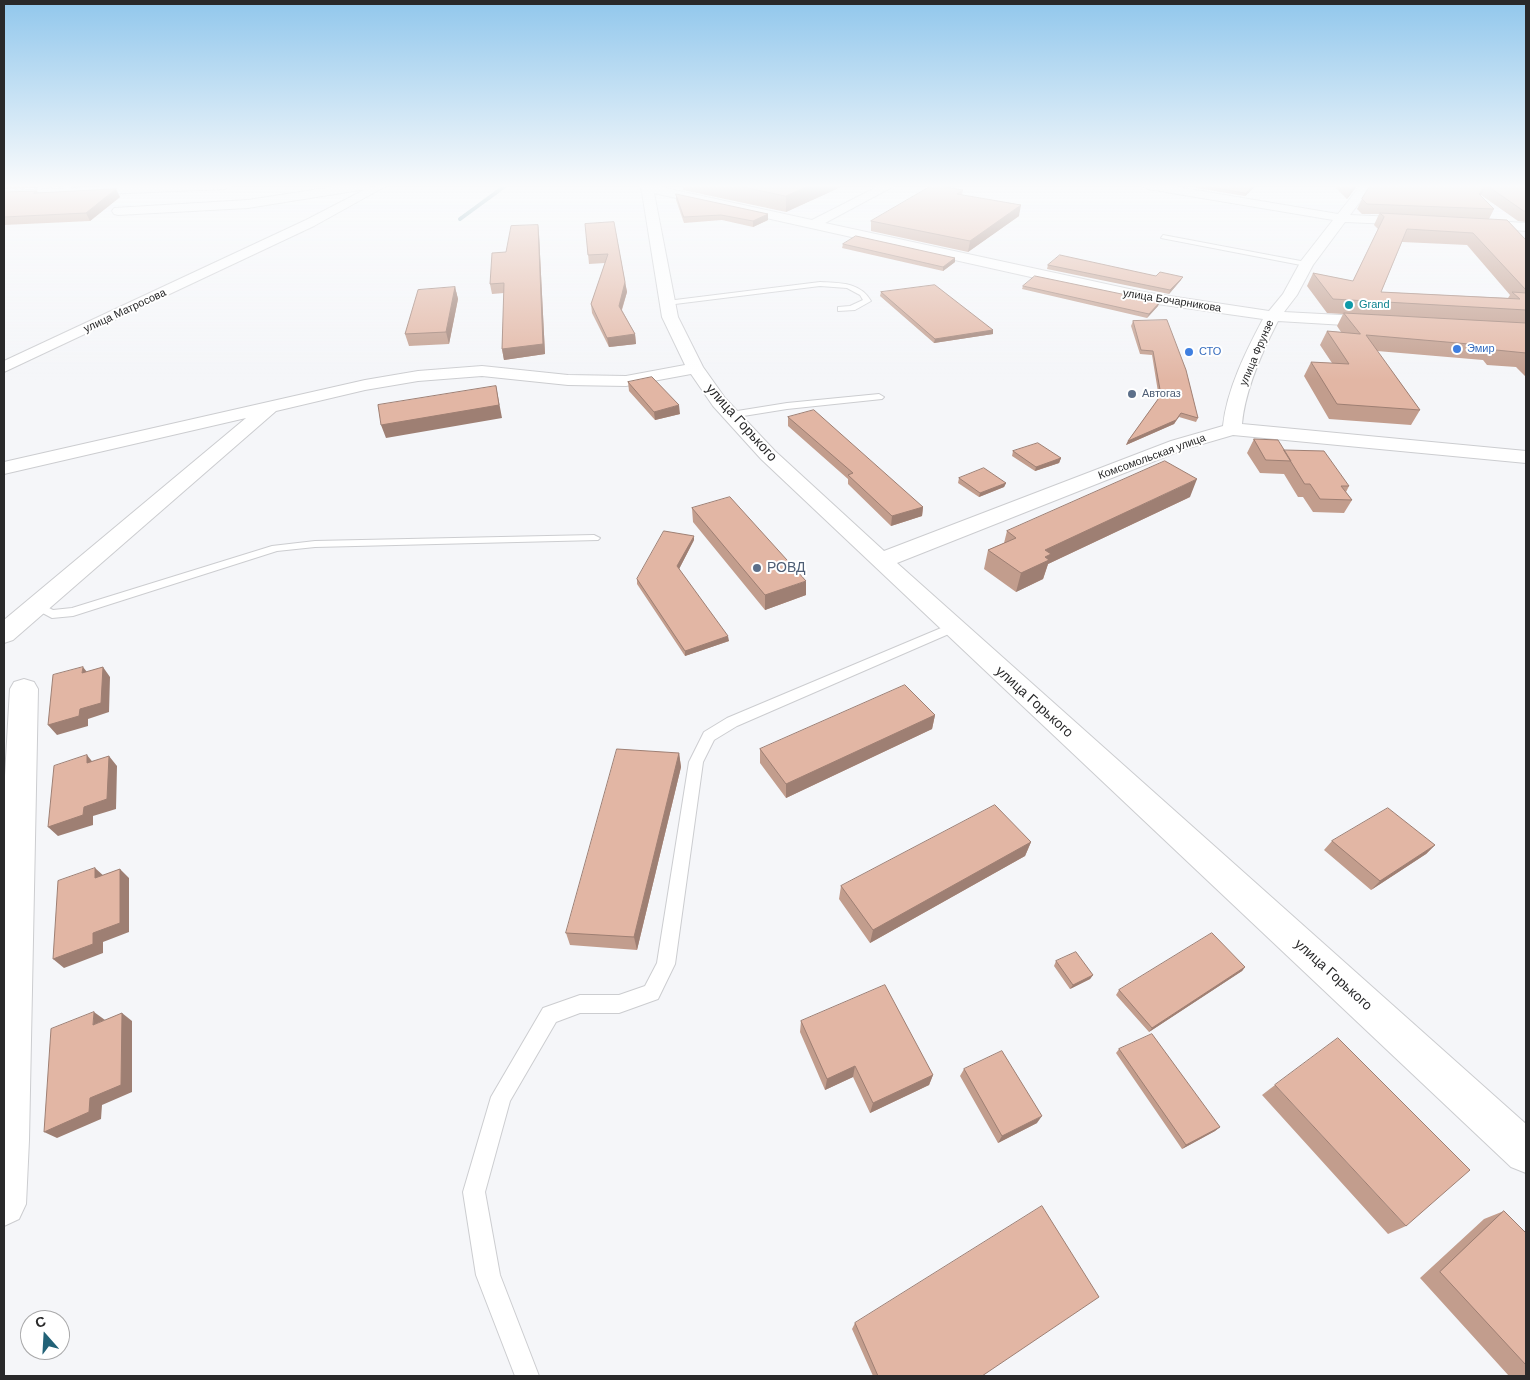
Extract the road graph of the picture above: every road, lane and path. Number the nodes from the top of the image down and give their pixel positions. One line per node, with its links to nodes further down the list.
1 (253, 250): 11 (street, улица Матросова)
2 (658, 250): 7 (street, улица Горького)
3 (933, 250): 9 (street, улица Бочарникова)
4 (1234, 250): 6 (lane)
5 (1317, 250): 6 (street, улица Фрунзе)
6 (1306, 264): 9 (street, улица Фрунзе)
7 (667, 304): 8 (lane); 12 (street, улица Горького)
8 (841, 309)
9 (1273, 316): 10 (street, улица Бочарникова); 16 (street, улица Фрунзе)
10 (1388, 323)
11 (4, 367)
12 (695, 368): 14 (street); 15 (street, улица Горького)
13 (879, 396): 15 (lane)
14 (269, 408): 18 (street); 21 (street)
15 (731, 415): 20 (street, улица Горького)
16 (1232, 429): 17 (street, Комсомольская улица); 20 (street, Комсомольская улица)
17 (1526, 456)
18 (4, 468)
19 (594, 538): 21 (lane)
20 (881, 561): 22 (street, улица Горького)
21 (44, 601): 23 (street)
22 (953, 627): 25 (street, улица Горького); 27 (lane)
23 (4, 634)
24 (24, 689): 26 (street)
25 (1526, 1152)
26 (4, 1204)
27 (527, 1376)

